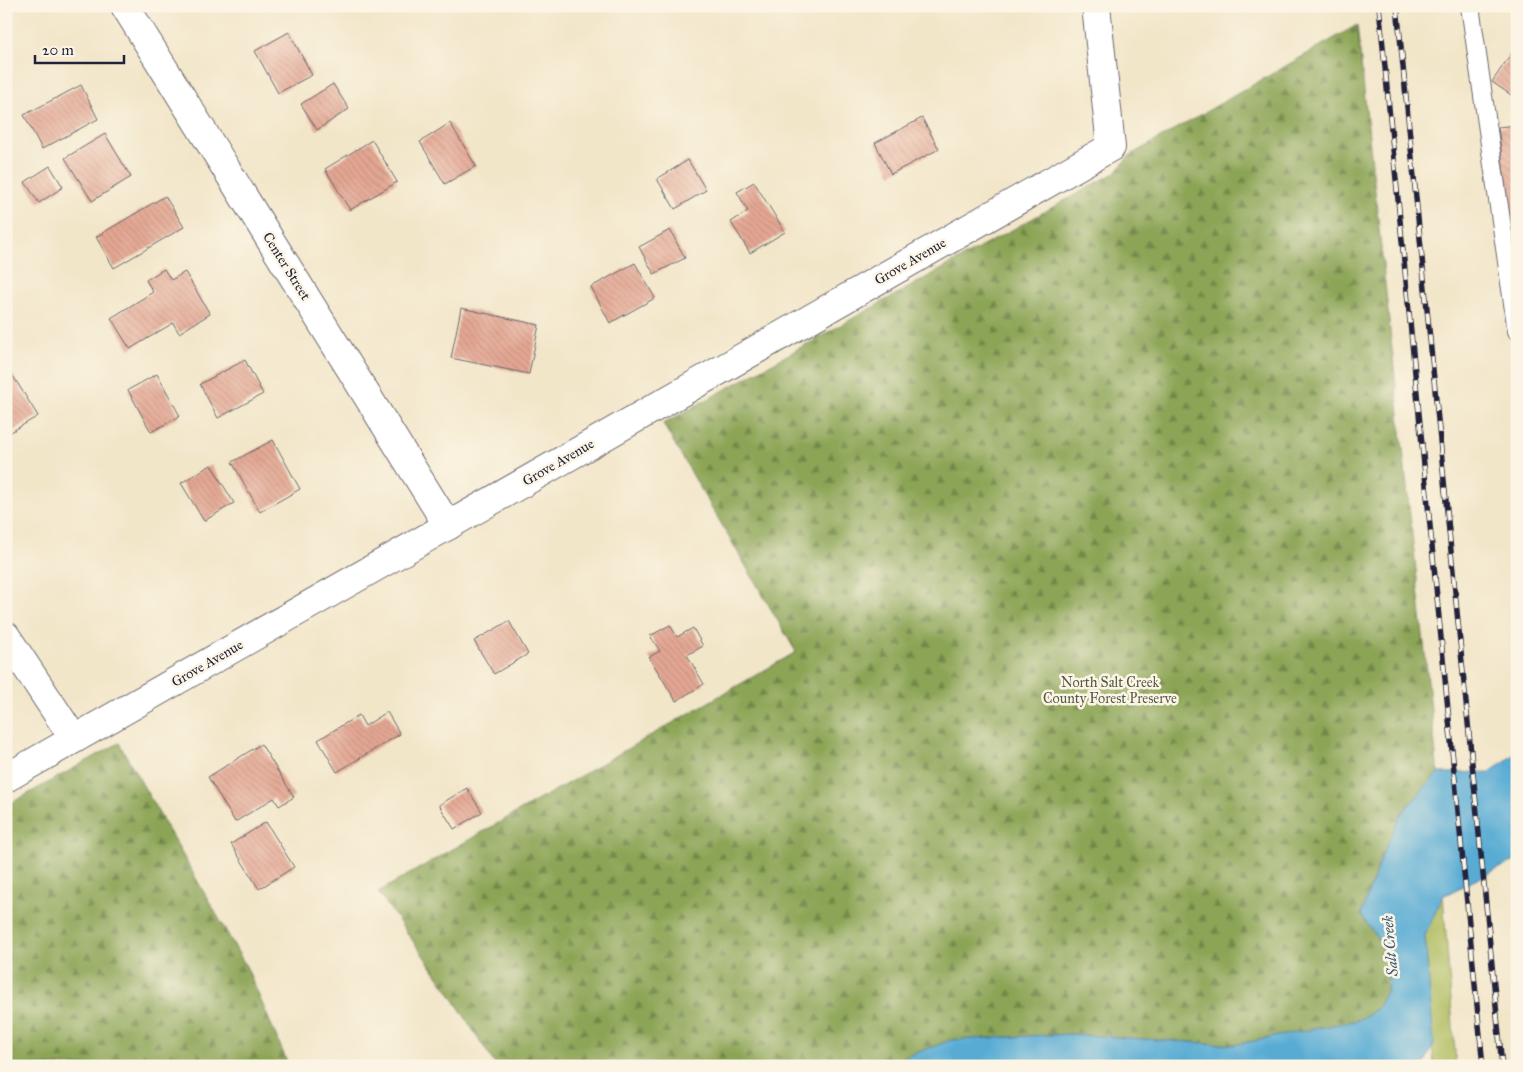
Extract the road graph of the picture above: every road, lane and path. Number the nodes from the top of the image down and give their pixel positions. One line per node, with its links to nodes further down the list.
1 (125, 6): 5 (street, Center Street)
2 (1096, 6): 5 (street, Grove Avenue)
3 (1470, 6): 4 (lane)
4 (1517, 331)
5 (448, 526): 7 (street, Grove Avenue)
6 (6, 636): 7 (street)
7 (74, 739): 8 (street, Grove Avenue)
8 (6, 778)

